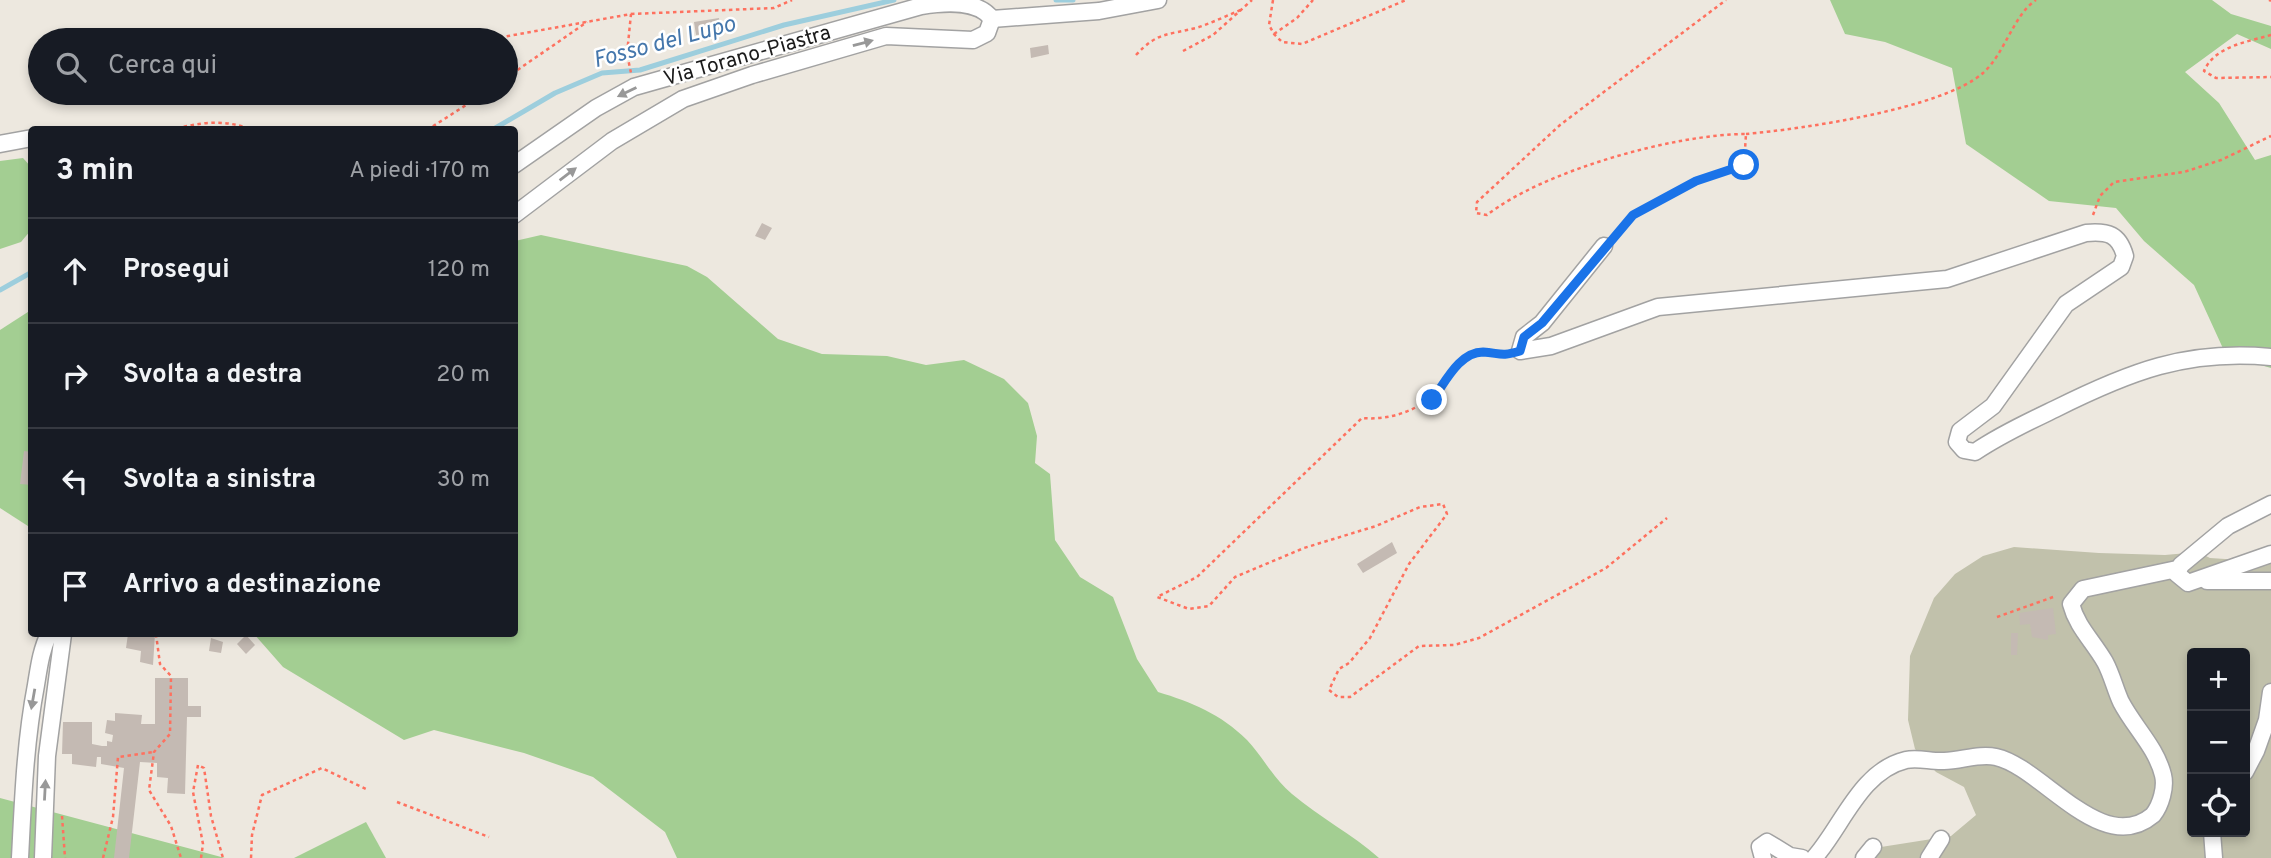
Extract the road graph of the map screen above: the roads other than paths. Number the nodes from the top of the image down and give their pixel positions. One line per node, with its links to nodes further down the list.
1 (1158, 0): 2 (street)
2 (992, 19): 5 (street, Via Torano-Piastra, one-way to 5); 6 (street, one-way to 2)
3 (28, 139): 4 (street)
4 (0, 144)
5 (518, 162)
6 (518, 212)
7 (1604, 246): 8 (street)
8 (2271, 357)
9 (2271, 504): 11 (street)
10 (2271, 554): 12 (street)
11 (2177, 569): 12 (street); 24 (street)
12 (2194, 581): 13 (street)
13 (2271, 581)
14 (48, 637): 20 (street, one-way to 20)
15 (64, 637): 21 (street, one-way to 15)
16 (2271, 692): 17 (street)
17 (2250, 762)
18 (2212, 837): 26 (street)
19 (1941, 839): 25 (street)
20 (20, 858)
21 (43, 858)
22 (1763, 858): 23 (street)
23 (1802, 858)
24 (1814, 858)
25 (1928, 858)
26 (2214, 858)

